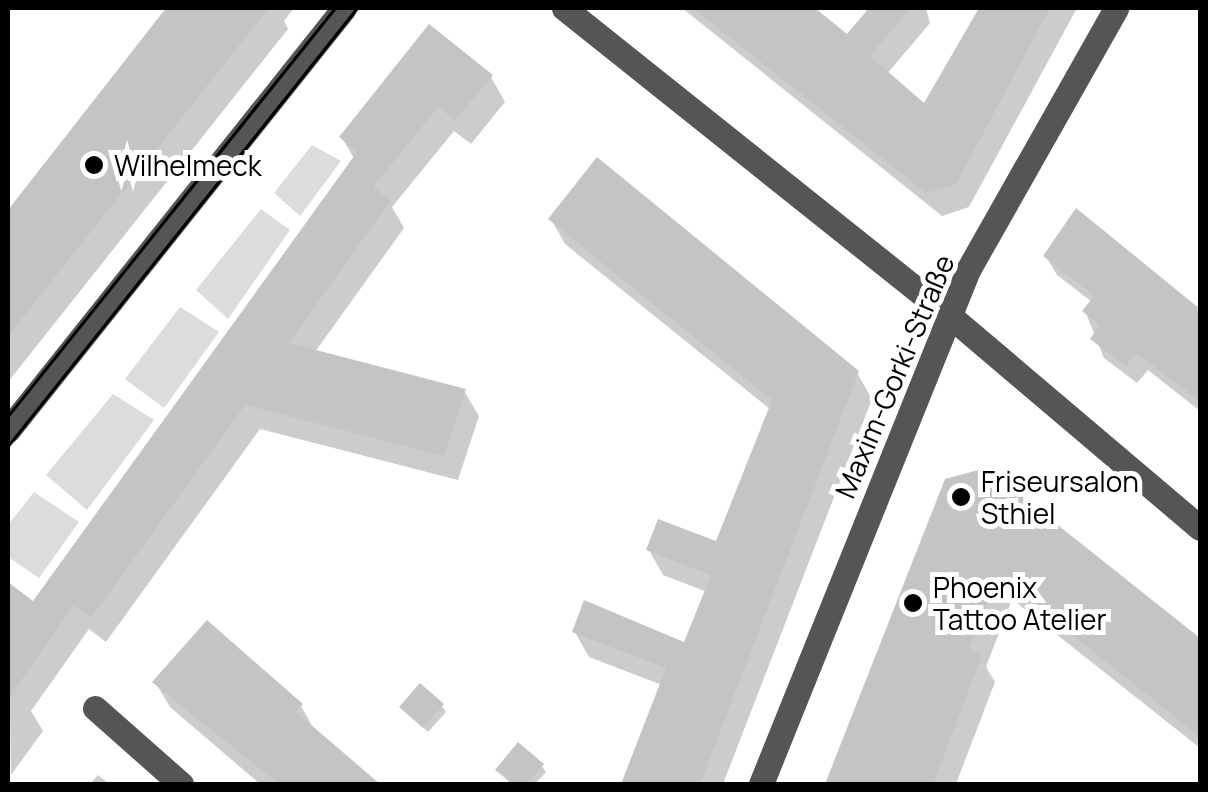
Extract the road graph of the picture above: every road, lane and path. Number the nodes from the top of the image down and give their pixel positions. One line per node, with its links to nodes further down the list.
1 (344, 8): 5 (street)
2 (564, 8): 4 (street)
3 (1116, 8): 4 (street, Maxim-Gorki-Straße)
4 (950, 316): 6 (street); 9 (street, Maxim-Gorki-Straße)
5 (8, 430)
6 (1200, 528)
7 (95, 708): 8 (street)
8 (181, 784)
9 (761, 784)

